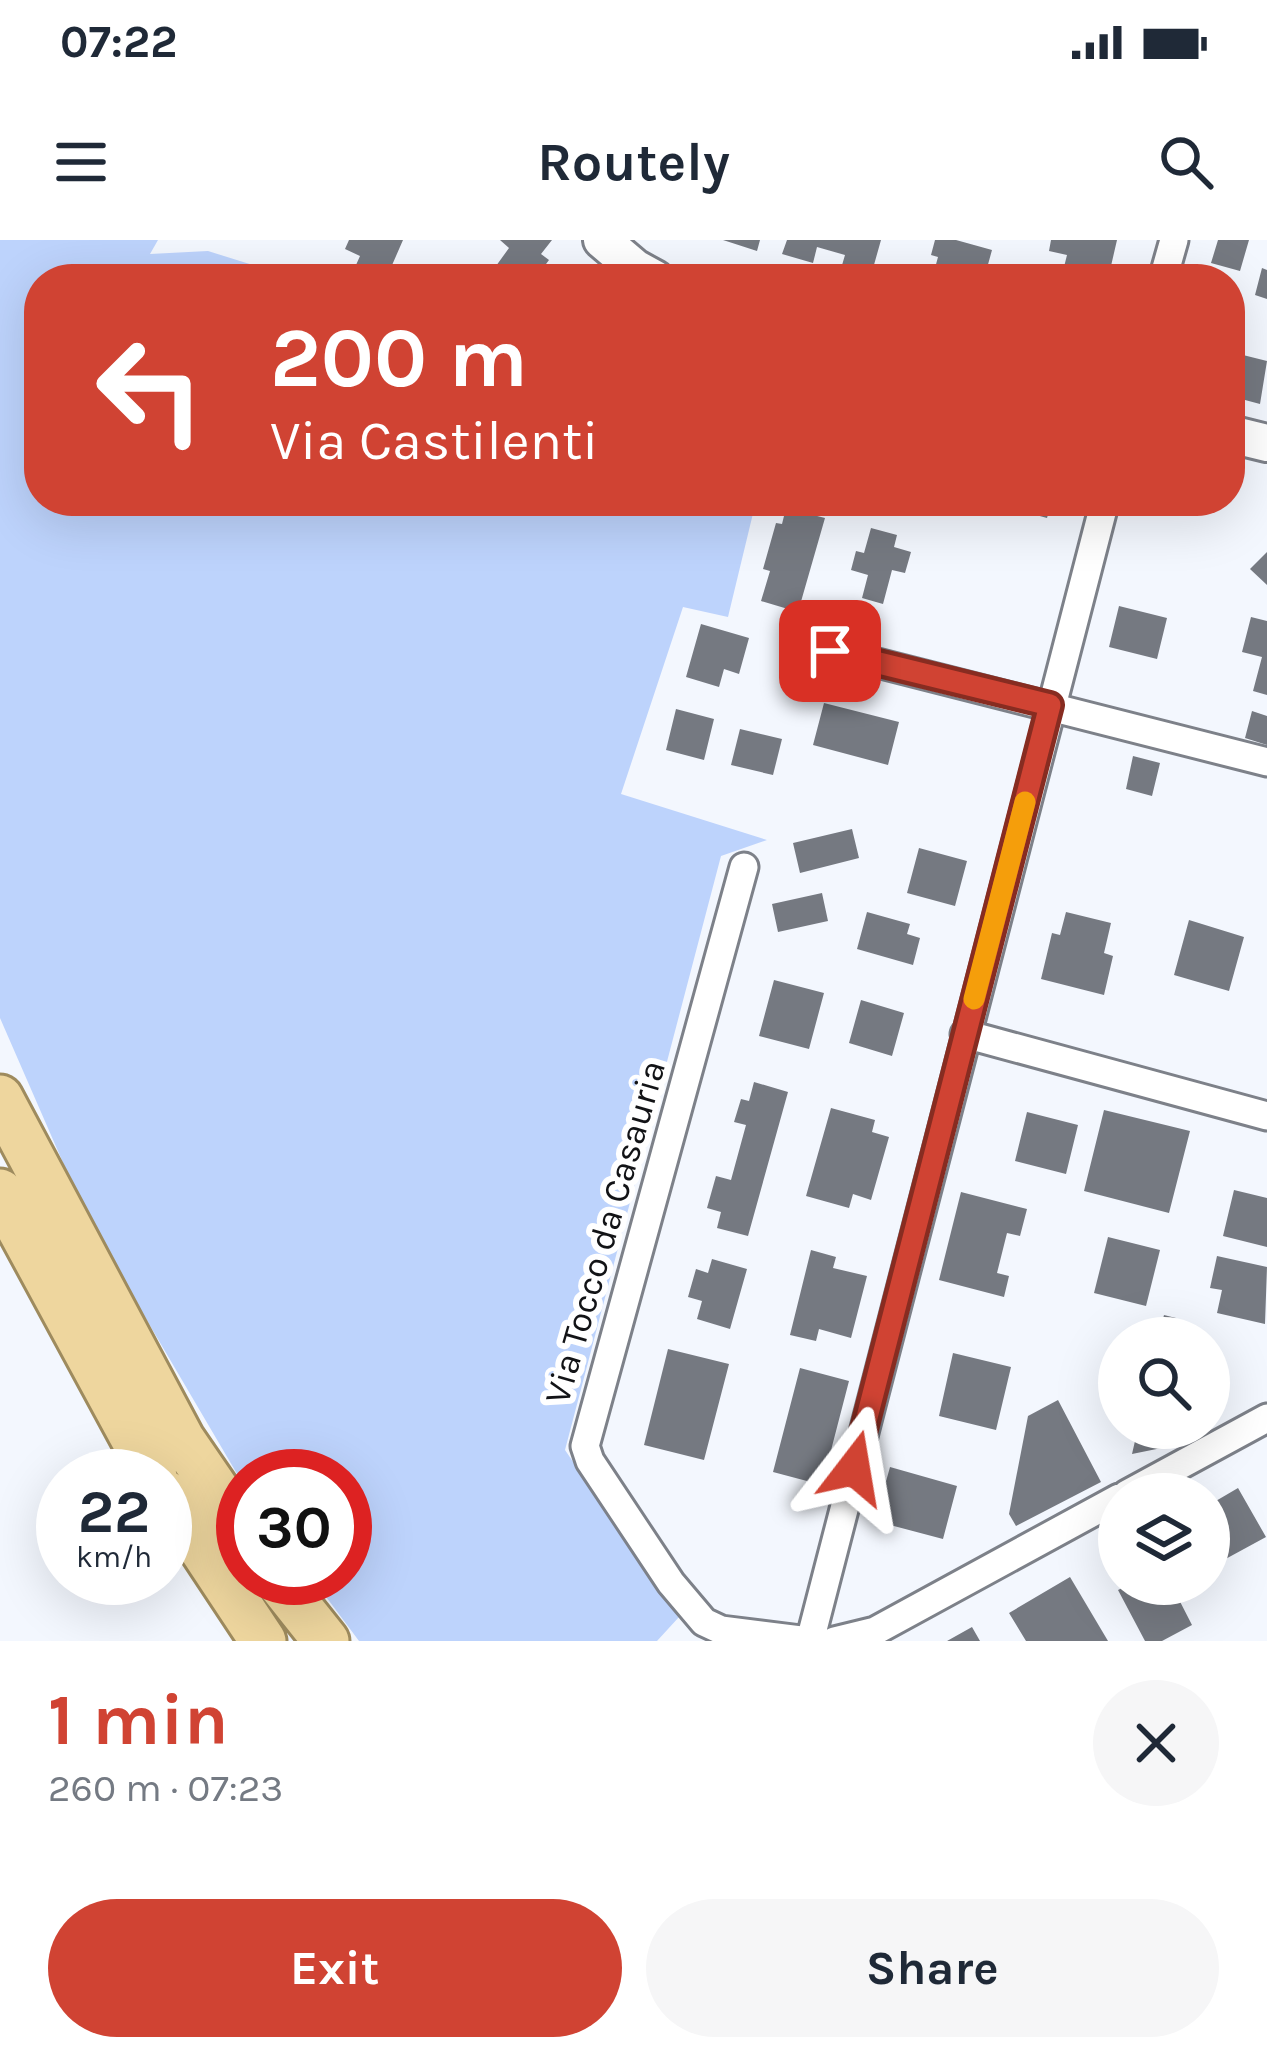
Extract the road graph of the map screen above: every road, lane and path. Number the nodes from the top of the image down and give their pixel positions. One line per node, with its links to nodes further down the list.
1 (602, 240): 2 (street)
2 (629, 264)
3 (1101, 516): 5 (street)
4 (830, 651): 5 (street)
5 (1050, 705): 6 (street); 8 (street)
6 (1267, 762)
7 (744, 867): 23 (street, Via Tocco da Casauria)
8 (965, 1034): 10 (street); 23 (street)
9 (0, 1098): 14 (highway)
10 (1267, 1116)
11 (0, 1192): 13 (highway)
12 (1267, 1418): 15 (street)
13 (150, 1449)
14 (153, 1449)
15 (1165, 1473)
16 (192, 1490): 17 (highway)
17 (216, 1509)
18 (1098, 1510): 24 (street)
19 (192, 1520): 21 (highway)
20 (297, 1605): 22 (highway)
21 (263, 1641)
22 (326, 1641)
23 (810, 1641)
24 (834, 1641)

